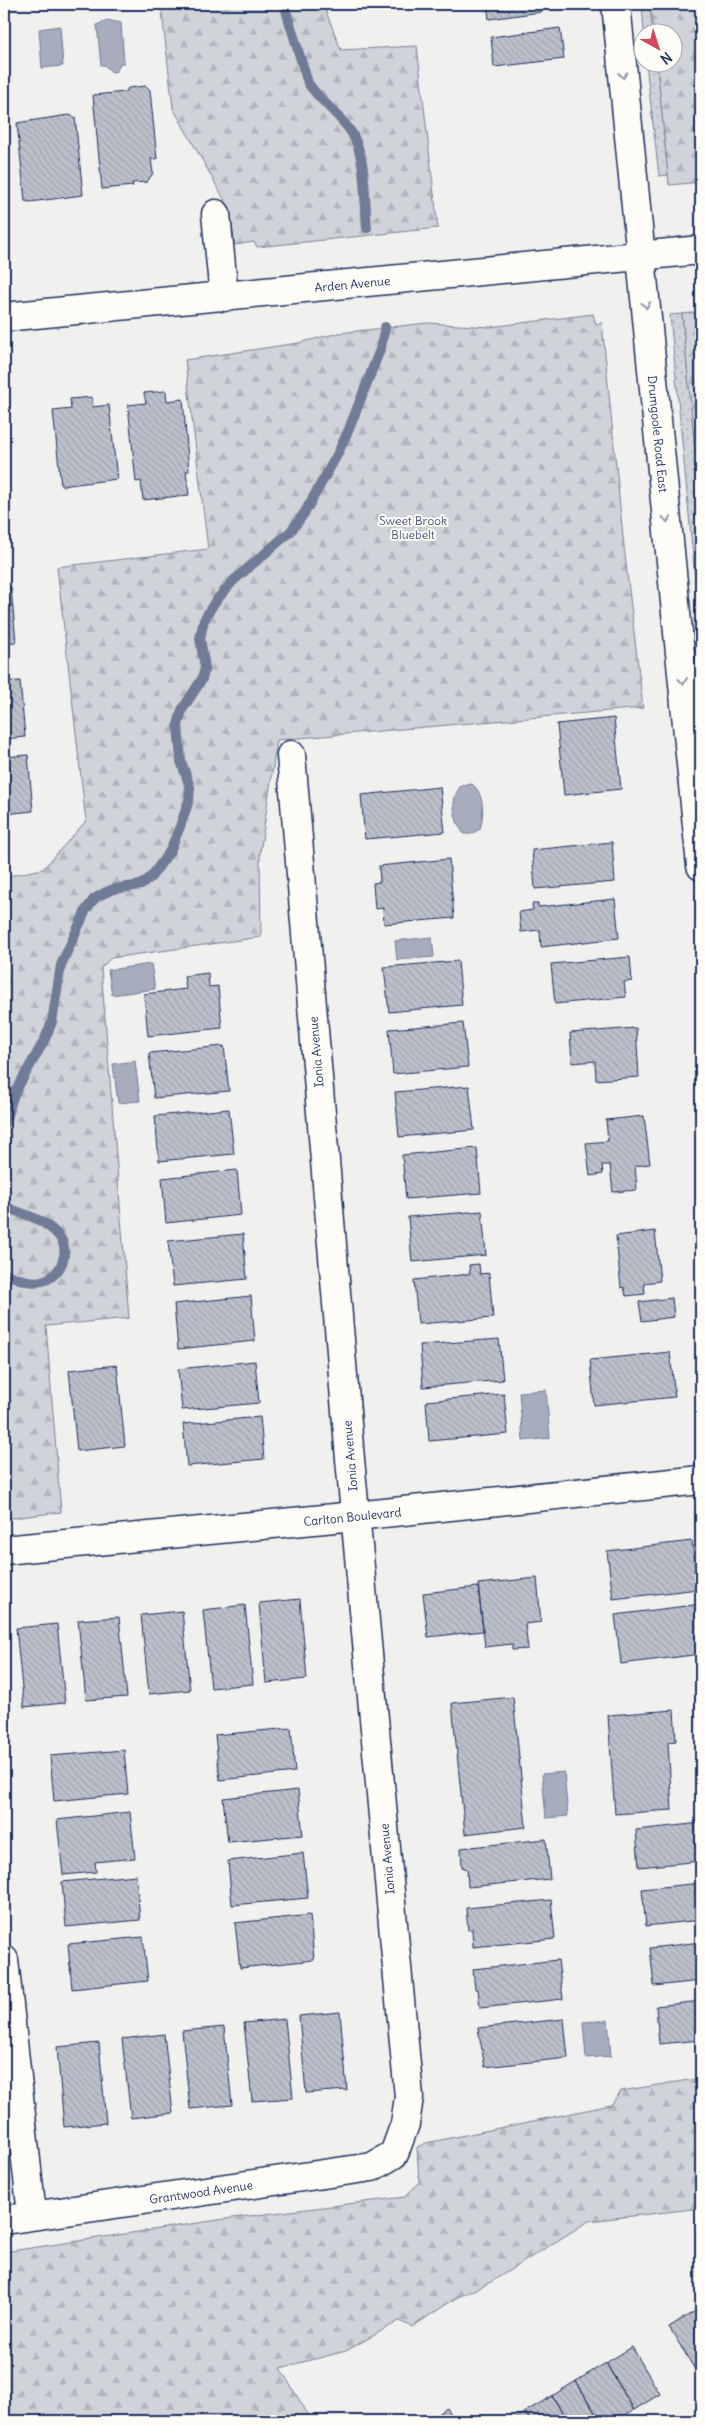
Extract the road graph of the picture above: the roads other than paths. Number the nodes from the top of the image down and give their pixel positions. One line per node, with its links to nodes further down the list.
1 (616, 4): 4 (street, Drumgoole Road East, one-way to 4)
2 (216, 214): 5 (street)
3 (701, 250): 4 (street, Arden Avenue)
4 (641, 257): 5 (street, Arden Avenue); 8 (street, Drumgoole Road East, one-way to 8)
5 (224, 297): 6 (street, Arden Avenue)
6 (4, 317)
7 (291, 755): 10 (street, Ionia Avenue)
8 (701, 866)
9 (701, 1480): 10 (street, Carlton Boulevard)
10 (355, 1516): 11 (street, Carlton Boulevard); 13 (street, Ionia Avenue)
11 (4, 1550)
12 (4, 1960): 14 (street)
13 (394, 2154): 14 (street, Grantwood Avenue)
14 (32, 2215): 15 (street, Grantwood Avenue)
15 (4, 2220)

